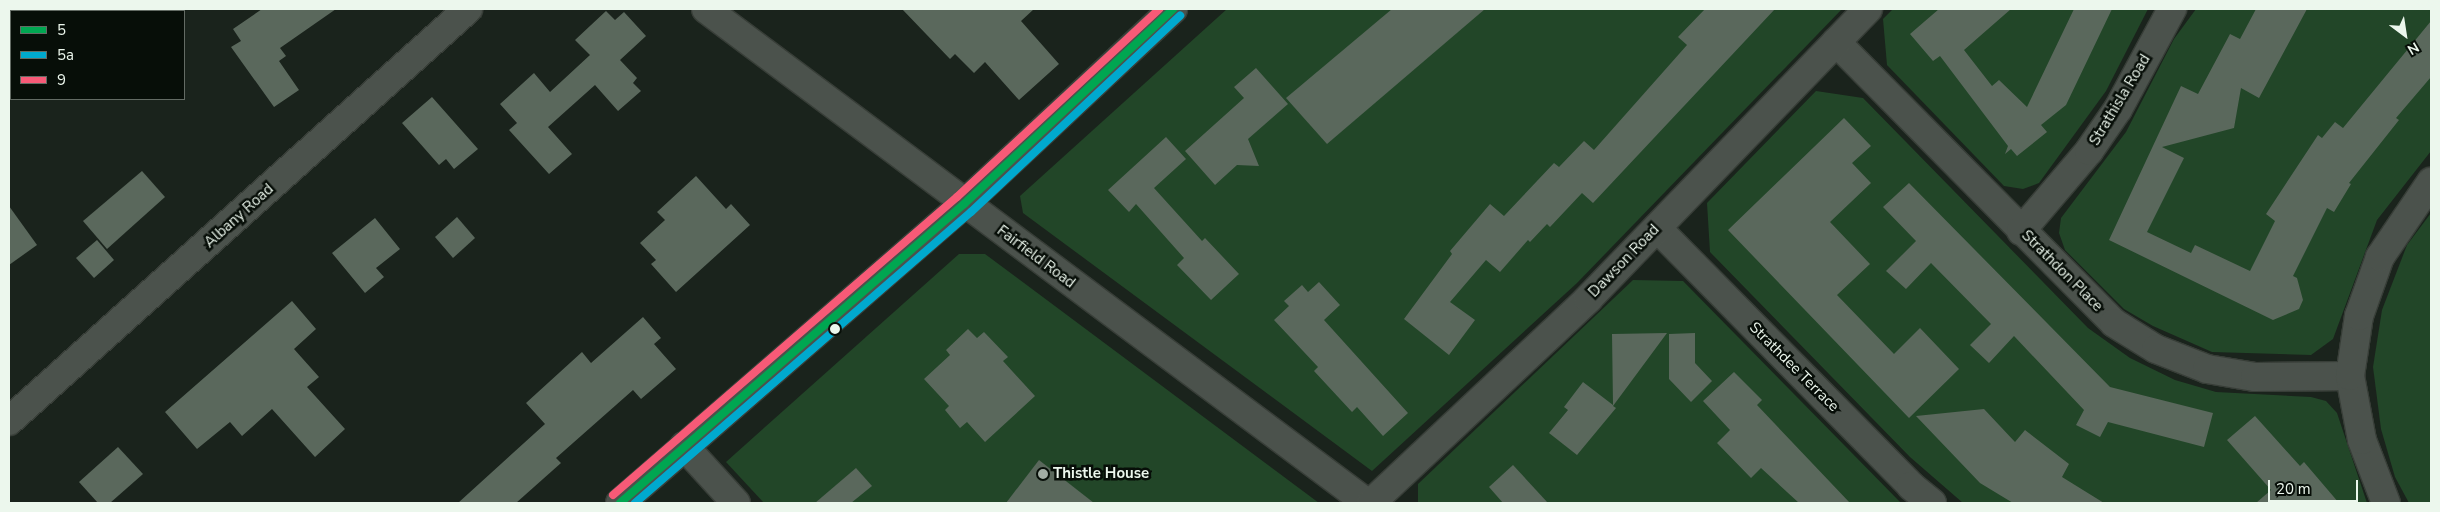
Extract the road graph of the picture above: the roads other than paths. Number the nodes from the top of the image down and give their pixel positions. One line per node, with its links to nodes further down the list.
1 (468, 9): 12 (street, Albany Road)
2 (706, 9): 8 (street, Fairfield Road)
3 (1173, 9): 8 (street)
4 (1868, 9): 6 (street, Dawson Road)
5 (2172, 9): 10 (street, Strathisla Road)
6 (1836, 42): 9 (street, Dawson Road); 10 (street, Strathdon Place)
7 (2431, 182): 11 (street)
8 (964, 204): 13 (street); 16 (street, Fairfield Road)
9 (1657, 228): 16 (street, Dawson Road); 17 (street, Strathdee Terrace)
10 (2021, 231): 11 (street, Strathdon Place)
11 (2350, 376): 18 (street)
12 (9, 421)
13 (684, 446): 14 (street); 15 (street)
14 (620, 503)
15 (736, 503)
16 (1369, 503)
17 (1932, 503)
18 (2386, 503)

